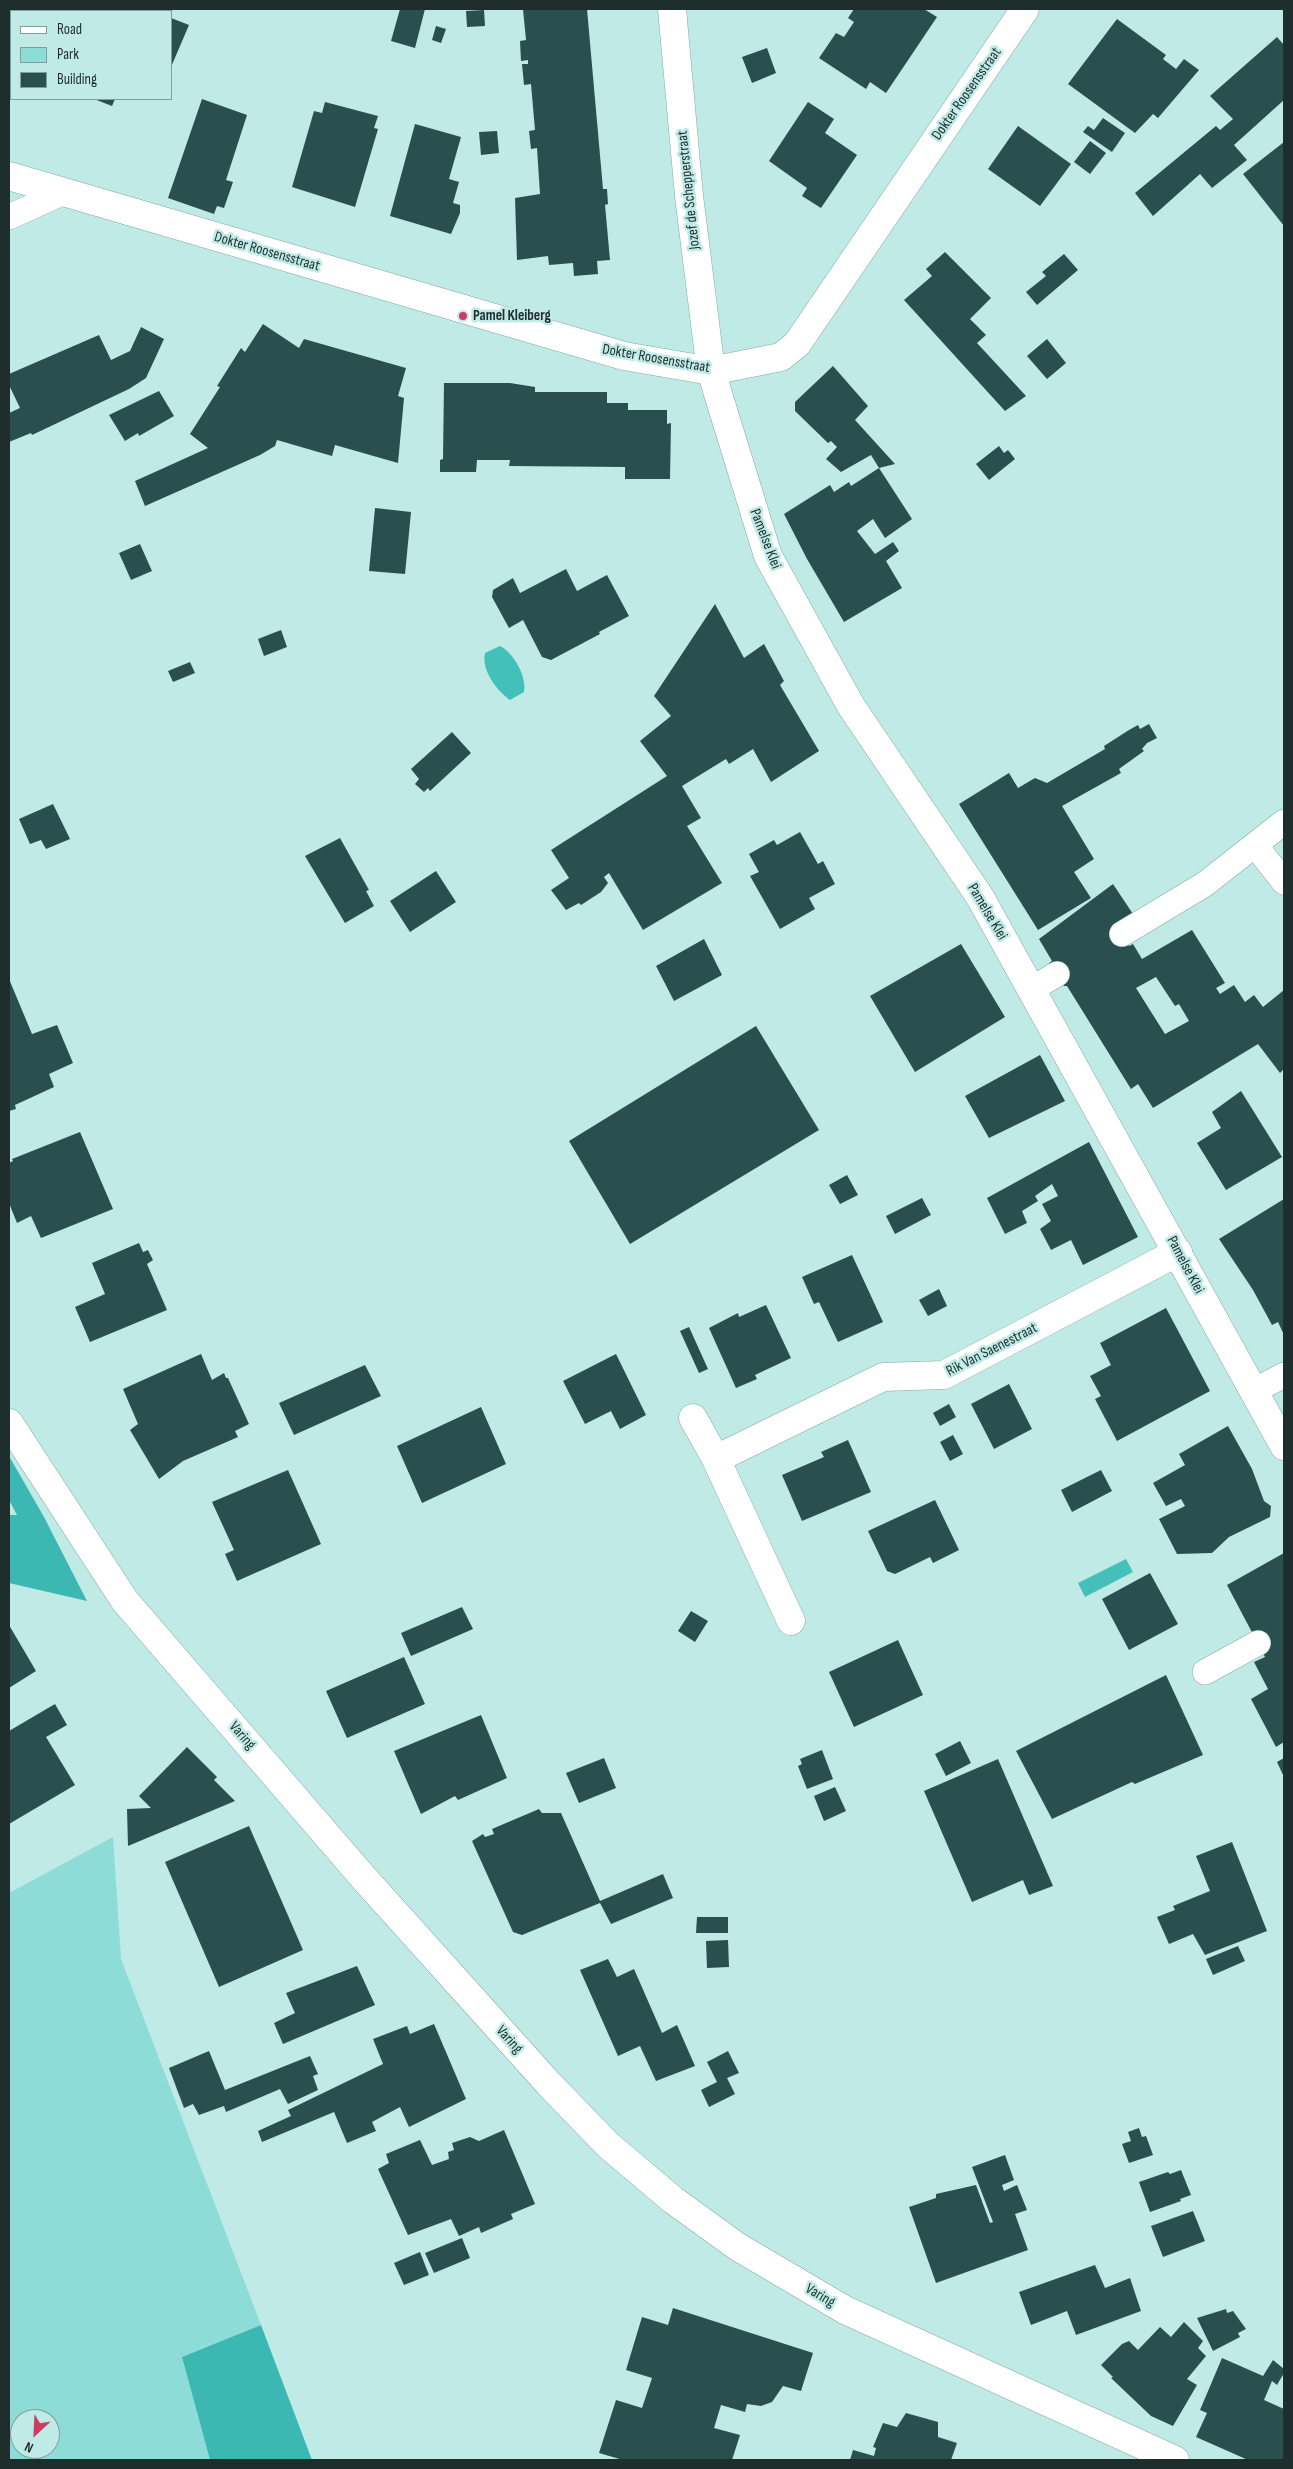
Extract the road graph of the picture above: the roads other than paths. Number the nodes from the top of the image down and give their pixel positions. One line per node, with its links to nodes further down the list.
1 (672, 9): 6 (street, Jozef de Schepperstraat)
2 (1026, 9): 6 (street, Dokter Roosensstraat)
3 (9, 176): 4 (street, Dokter Roosensstraat)
4 (64, 192): 5 (lane); 6 (street, Dokter Roosensstraat)
5 (9, 217)
6 (711, 371): 12 (street, Pamelse Klei)
7 (1284, 822): 8 (lane)
8 (1255, 845): 9 (lane); 10 (lane)
9 (1284, 882)
10 (1122, 934)
11 (1057, 974): 12 (lane)
12 (1032, 989): 13 (street, Pamelse Klei)
13 (1178, 1252): 15 (street, Pamelse Klei); 19 (street, Rik Van Saenestraat)
14 (1284, 1375): 15 (lane)
15 (1254, 1391): 18 (street, Pamelse Klei)
16 (693, 1418): 19 (street)
17 (9, 1423): 23 (street, Varing)
18 (1284, 1446)
19 (716, 1459): 20 (street)
20 (792, 1621)
21 (1258, 1643): 22 (lane)
22 (1205, 1672)
23 (1175, 2460)

